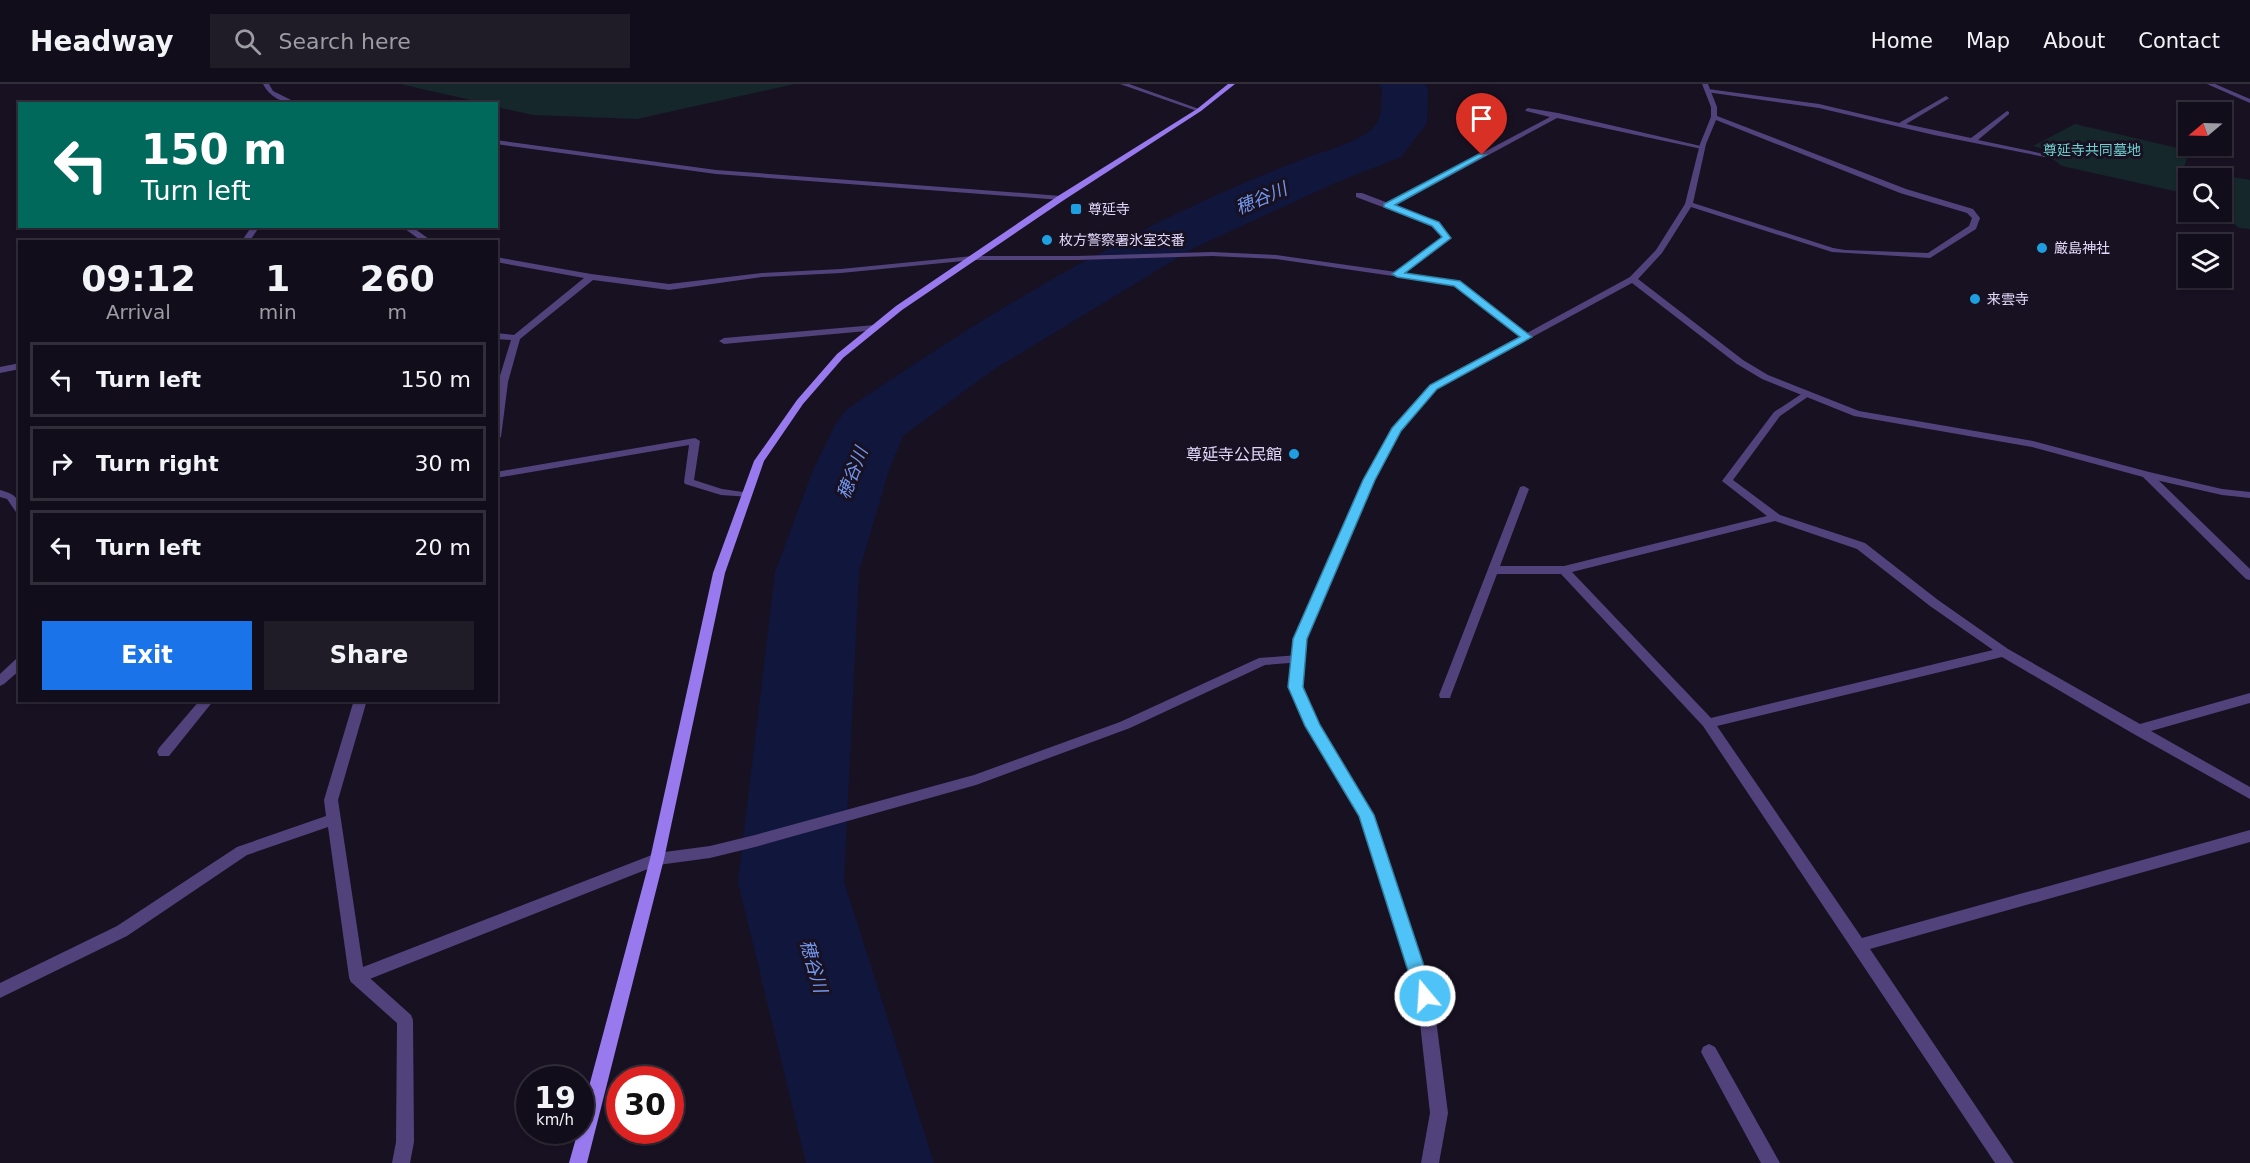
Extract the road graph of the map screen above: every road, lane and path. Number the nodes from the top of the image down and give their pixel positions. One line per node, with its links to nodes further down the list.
1 (266, 84): 8 (street)
2 (1123, 84): 9 (street)
3 (1232, 84): 9 (street)
4 (2210, 84): 7 (street)
5 (1706, 88): 13 (street); 14 (street)
6 (1946, 98): 14 (street)
7 (2250, 101)
8 (292, 102)
9 (1199, 110): 20 (street)
10 (1528, 110): 12 (street)
11 (2007, 113): 15 (street)
12 (1558, 115): 17 (street); 22 (street)
13 (1714, 117): 17 (street); 21 (street)
14 (1900, 125): 15 (street)
15 (1972, 141): 18 (street)
16 (498, 142): 20 (street)
17 (1702, 147): 21 (street)
18 (2045, 155)
19 (1359, 195): 22 (street)
20 (1061, 198): 25 (street)
21 (1689, 204): 29 (street)
22 (1388, 206): 27 (street)
23 (408, 228): 24 (street)
24 (426, 240)
25 (974, 258): 27 (street); 28 (street); 30 (street)
26 (498, 259): 28 (street)
27 (1397, 274): 32 (street)
28 (591, 277): 33 (street)
29 (1633, 279): 32 (street); 37 (street)
30 (875, 328): 34 (street); 43 (street)
31 (498, 336): 33 (street)
32 (1527, 337): 51 (street)
33 (516, 338): 38 (street)
34 (724, 341)
35 (18, 366): 36 (street)
36 (0, 370)
37 (1806, 394): 40 (street); 46 (street)
38 (499, 397)
39 (498, 475): 43 (street)
40 (2147, 475): 44 (street); 49 (street)
41 (1524, 489): 47 (street)
42 (0, 493): 45 (street)
43 (746, 495): 64 (street)
44 (2250, 495)
45 (18, 507)
46 (1776, 518): 48 (street); 50 (street)
47 (1494, 570): 48 (street); 54 (street)
48 (1564, 570): 58 (street)
49 (2250, 576)
50 (2004, 652): 58 (street); 59 (street)
51 (1298, 659): 64 (street); 71 (street)
52 (18, 664): 53 (street)
53 (0, 681)
54 (1445, 695)
55 (2250, 698): 59 (street)
56 (206, 702): 60 (street)
57 (360, 702): 62 (street)
58 (1708, 723): 65 (street)
59 (2137, 730): 61 (street)
60 (164, 752)
61 (2250, 794)
62 (334, 819): 66 (street); 67 (street)
63 (2250, 836): 65 (street)
64 (657, 859): 66 (street); 70 (street)
65 (1858, 946): 73 (street)
66 (357, 977): 69 (street)
67 (0, 991)
68 (1709, 1052): 72 (street)
69 (401, 1163)
70 (578, 1163)
71 (1430, 1163)
72 (1771, 1163)
73 (2005, 1163)

